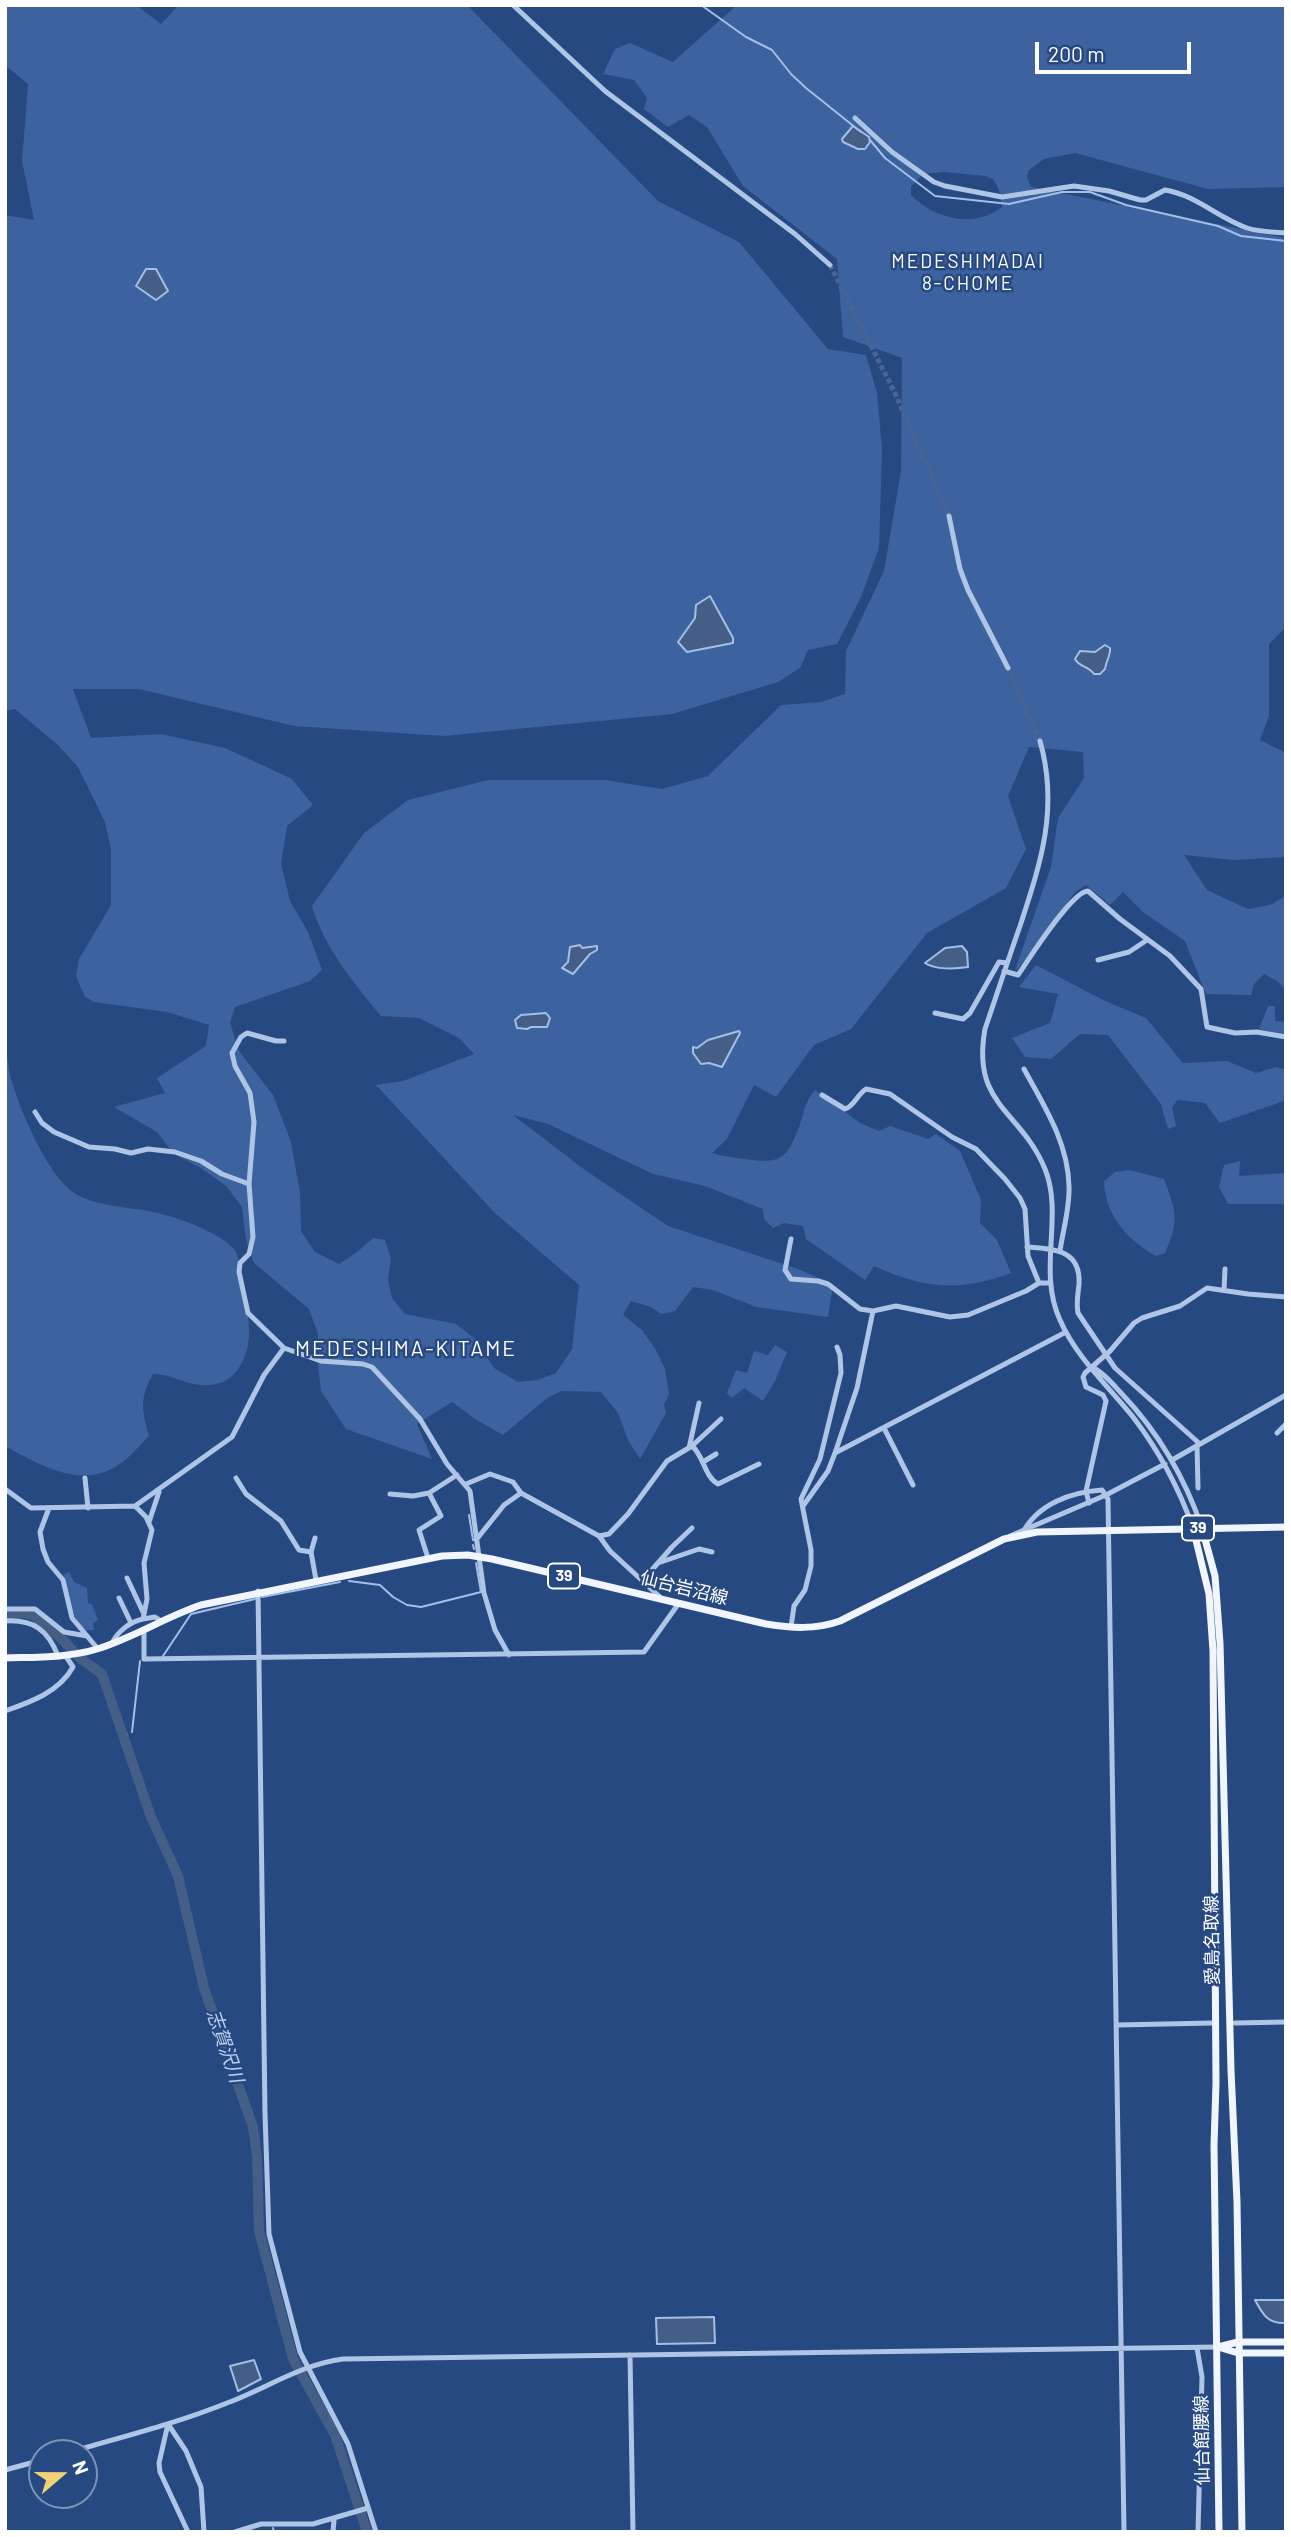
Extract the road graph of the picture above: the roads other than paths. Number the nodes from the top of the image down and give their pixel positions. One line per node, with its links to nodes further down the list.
1 (513, 5): 4 (street)
2 (855, 118): 3 (street)
3 (1286, 233)
4 (830, 265)
5 (949, 516): 6 (street)
6 (1008, 668)
7 (1040, 741): 10 (street)
8 (1147, 940): 9 (street); 11 (street); 13 (street)
9 (1098, 960)
10 (1007, 963): 11 (street); 12 (street)
11 (1004, 971): 21 (street)
12 (936, 1013)
13 (1286, 1037)
14 (284, 1041): 18 (street)
15 (1024, 1069): 22 (street)
16 (822, 1094): 20 (street)
17 (35, 1112): 18 (street)
18 (250, 1184): 31 (street)
19 (791, 1239): 28 (street)
20 (1027, 1247): 21 (street); 24 (street)
21 (1049, 1249): 22 (street); 25 (street)
22 (1060, 1251): 32 (street)
23 (1225, 1269): 26 (street)
24 (1039, 1283): 25 (street); 28 (street)
25 (1049, 1283): 29 (street)
26 (1224, 1290): 27 (street); 32 (street)
27 (1286, 1297)
28 (873, 1311): 42 (street)
29 (1066, 1332): 33 (street); 38 (street)
30 (837, 1347): 63 (street)
31 (284, 1348): 48 (street); 55 (street)
32 (1106, 1355): 33 (street); 40 (street)
33 (1091, 1367): 44 (street); 47 (street); 56 (street)
34 (1286, 1395): 40 (street)
35 (699, 1403): 41 (street)
36 (721, 1419): 41 (street)
37 (1286, 1424): 39 (street)
38 (884, 1427): 42 (street); 52 (street)
39 (1277, 1433)
40 (1198, 1445): 44 (street); 53 (street)
41 (690, 1447): 45 (street); 73 (street)
42 (835, 1452): 63 (street)
43 (716, 1454): 45 (street)
44 (1172, 1461): 70 (street)
45 (704, 1462): 46 (street)
46 (759, 1464)
47 (1165, 1464): 60 (street); 69 (street)
48 (457, 1475): 51 (street); 57 (street)
49 (85, 1478): 65 (street)
50 (236, 1478): 76 (street)
51 (466, 1484): 58 (street); 75 (street)
52 (912, 1485)
53 (1198, 1488)
54 (5, 1489): 64 (street)
55 (161, 1489): 62 (street); 66 (street)
56 (1086, 1491): 60 (street); 61 (street); 72 (street)
57 (429, 1493): 59 (street); 79 (street)
58 (521, 1493): 73 (street); 75 (street)
59 (390, 1494)
60 (1106, 1495): 61 (street); 71 (street)
61 (1089, 1503): 72 (street)
62 (135, 1506): 65 (street); 66 (street)
63 (803, 1506): 94 (street)
64 (49, 1508): 65 (street); 96 (street)
65 (88, 1508)
66 (149, 1522): 89 (street)
67 (1286, 1527): 70 (main road, 仙台岩沼線 / 39)
68 (692, 1528): 80 (street)
69 (1193, 1528): 70 (main road, 仙台岩沼線 / 39); 71 (main road, 仙台岩沼線 / 39); 110 (main road, 愛島名取線)
70 (1202, 1528): 108 (main road, 愛島名取線)
71 (1110, 1529): 72 (main road, 仙台岩沼線 / 39); 107 (street)
72 (1024, 1531): 94 (main road, 仙台岩沼線 / 39)
73 (599, 1536): 83 (street)
74 (315, 1538): 76 (street)
75 (476, 1540): 78 (street)
76 (311, 1552): 82 (street)
77 (712, 1552): 80 (street)
78 (478, 1556): 79 (main road, 仙台岩沼線 / 39); 86 (main road, 仙台岩沼線 / 39); 100 (street)
79 (428, 1558): 82 (main road, 仙台岩沼線 / 39)
80 (661, 1562): 83 (street)
81 (127, 1578): 89 (street)
82 (316, 1580): 84 (main road, 仙台岩沼線 / 39)
83 (643, 1580): 86 (street)
84 (258, 1591): 92 (main road, 仙台岩沼線 / 39); 102 (street)
85 (119, 1598): 93 (street)
86 (660, 1598): 87 (main road, 仙台岩沼線 / 39)
87 (679, 1603): 94 (main road, 仙台岩沼線 / 39); 100 (street)
88 (5, 1609): 96 (street)
89 (143, 1612): 90 (street)
90 (142, 1619): 92 (street); 93 (street)
91 (5, 1621): 99 (street)
92 (161, 1621): 95 (main road, 仙台岩沼線 / 39)
93 (131, 1623): 97 (street)
94 (791, 1627)
95 (144, 1630): 97 (main road, 仙台岩沼線 / 39); 102 (street)
96 (87, 1636): 98 (street)
97 (112, 1644): 98 (main road, 仙台岩沼線 / 39)
98 (97, 1649): 99 (main road, 仙台岩沼線 / 39)
99 (64, 1655): 101 (main road, 39); 103 (street)
100 (509, 1655): 102 (street)
101 (5, 1658)
102 (259, 1658): 116 (street)
103 (5, 1711)
104 (1286, 2022): 106 (street)
105 (1212, 2023): 107 (street)
106 (1235, 2023)
107 (1117, 2025): 111 (street)
108 (1238, 2342): 109 (main road); 110 (main road); 113 (main road, 愛島名取線)
109 (1286, 2342)
110 (1218, 2347): 112 (street); 113 (main road); 131 (main road, 仙台館腰線)
111 (1122, 2348): 112 (street); 115 (street); 129 (street)
112 (1197, 2348): 130 (street)
113 (1238, 2353): 114 (main road); 132 (main road)
114 (1286, 2353)
115 (630, 2355): 116 (street); 128 (street)
116 (307, 2369): 117 (street); 121 (street)
117 (168, 2424): 118 (street); 123 (street); 124 (street)
118 (98, 2444)
119 (28, 2464): 120 (street)
120 (5, 2470)
121 (368, 2508): 122 (street); 127 (street)
122 (334, 2520): 125 (street); 126 (street)
123 (188, 2532)
124 (204, 2532)
125 (235, 2532)
126 (333, 2532)
127 (376, 2532)
128 (633, 2532)
129 (1124, 2532)
130 (1198, 2532)
131 (1219, 2532)
132 (1242, 2532)

